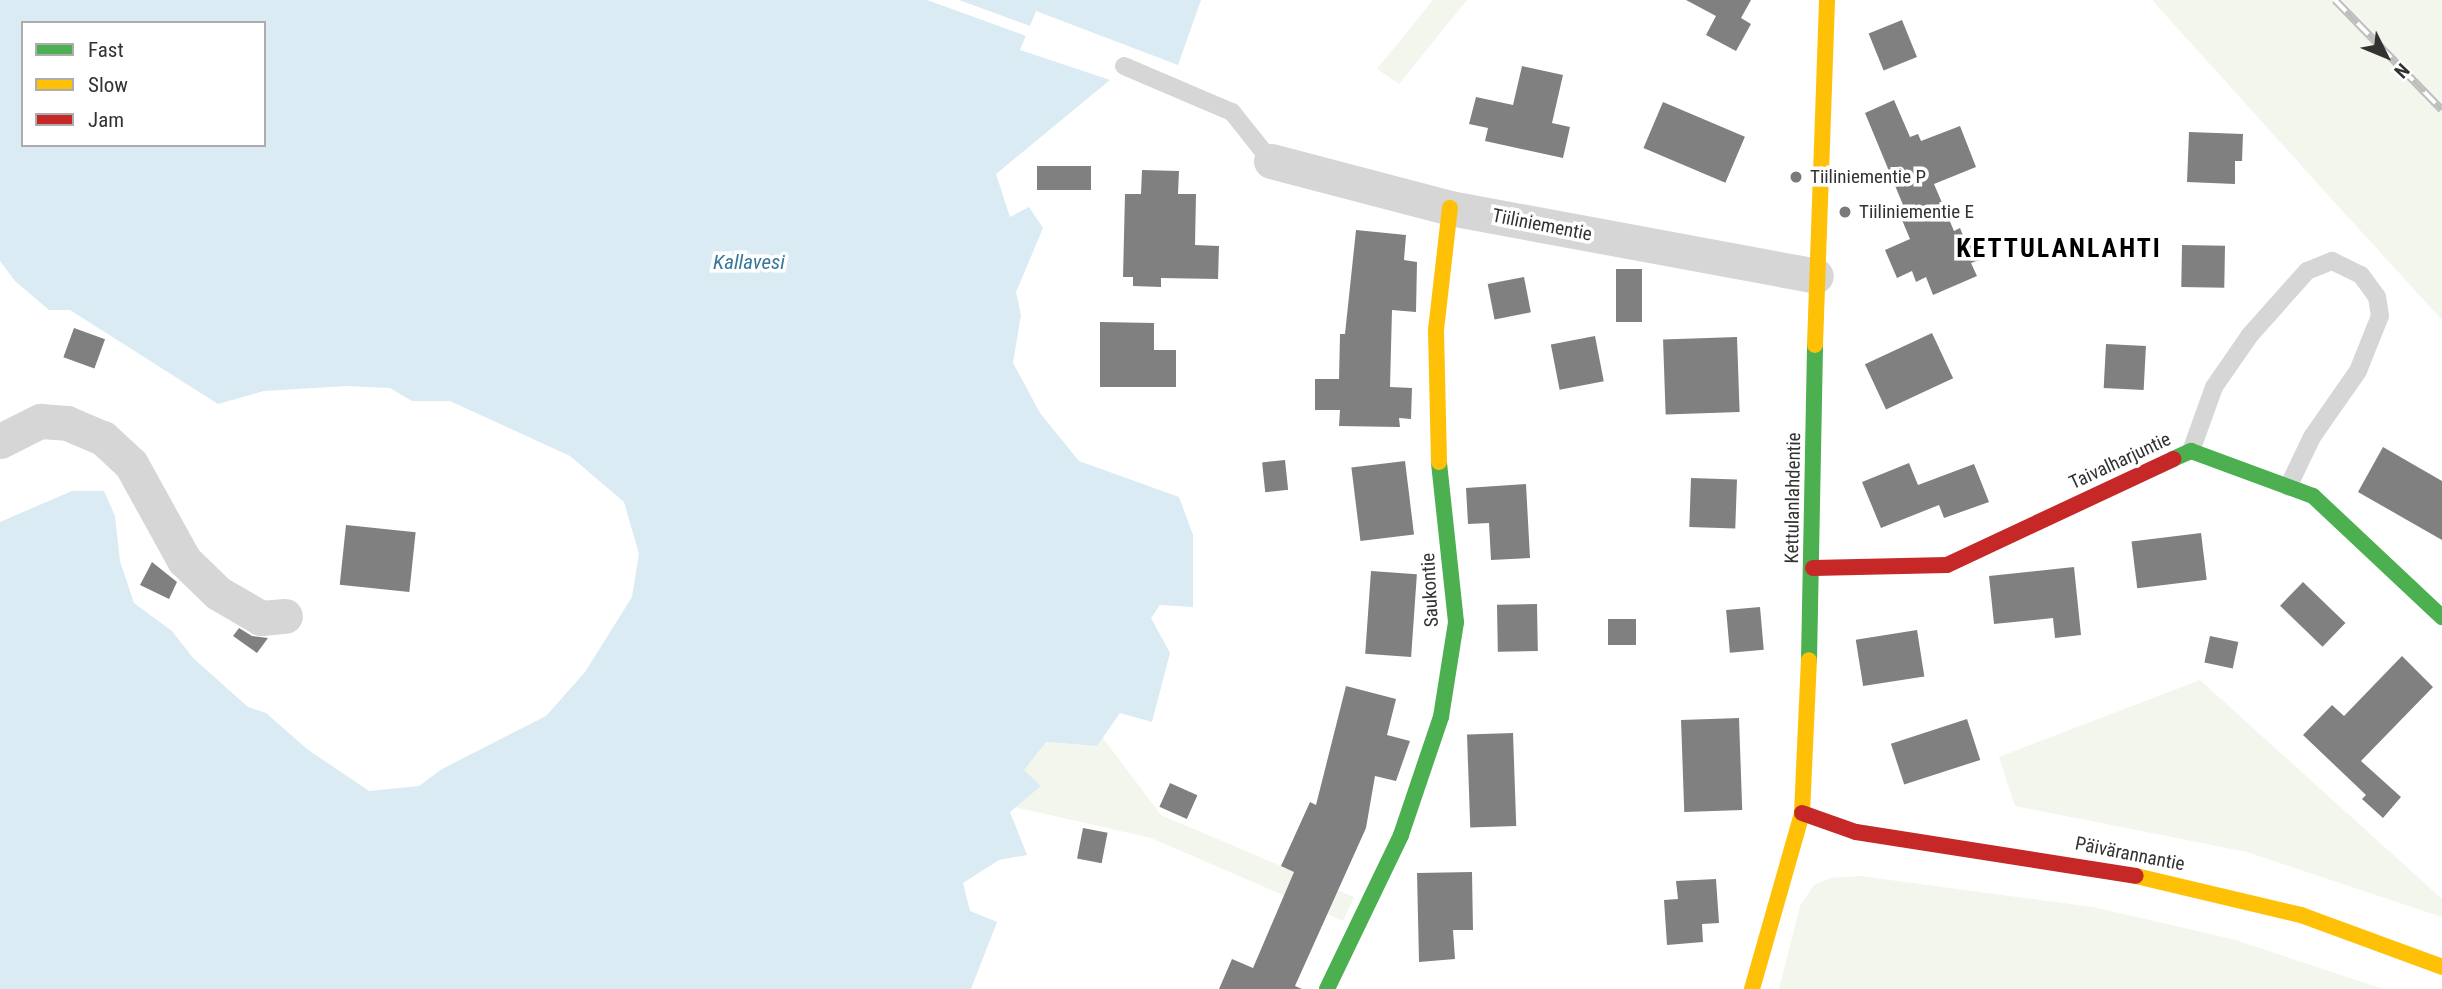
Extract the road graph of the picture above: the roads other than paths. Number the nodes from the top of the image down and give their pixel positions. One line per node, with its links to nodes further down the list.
1 (1827, 0): 5 (street, Kettulanlahdentie)
2 (1125, 66): 3 (lane)
3 (1271, 161): 4 (street, Tiiliniementie)
4 (1450, 208): 5 (street, Tiiliniementie); 14 (street, Saukontie)
5 (1816, 276): 9 (street, Kettulanlahdentie)
6 (0, 441): 10 (street)
7 (2191, 451): 8 (street, Taivalharjuntie); 8 (lane); 9 (street, Taivalharjuntie)
8 (2287, 487): 11 (street, Taivalharjuntie)
9 (1813, 568): 12 (street, Kettulanlahdentie)
10 (285, 616)
11 (2442, 617)
12 (1802, 813): 13 (street, Päivärannantie); 15 (street, Kettulanlahdentie)
13 (2442, 967)
14 (1327, 989)
15 (1752, 989)

